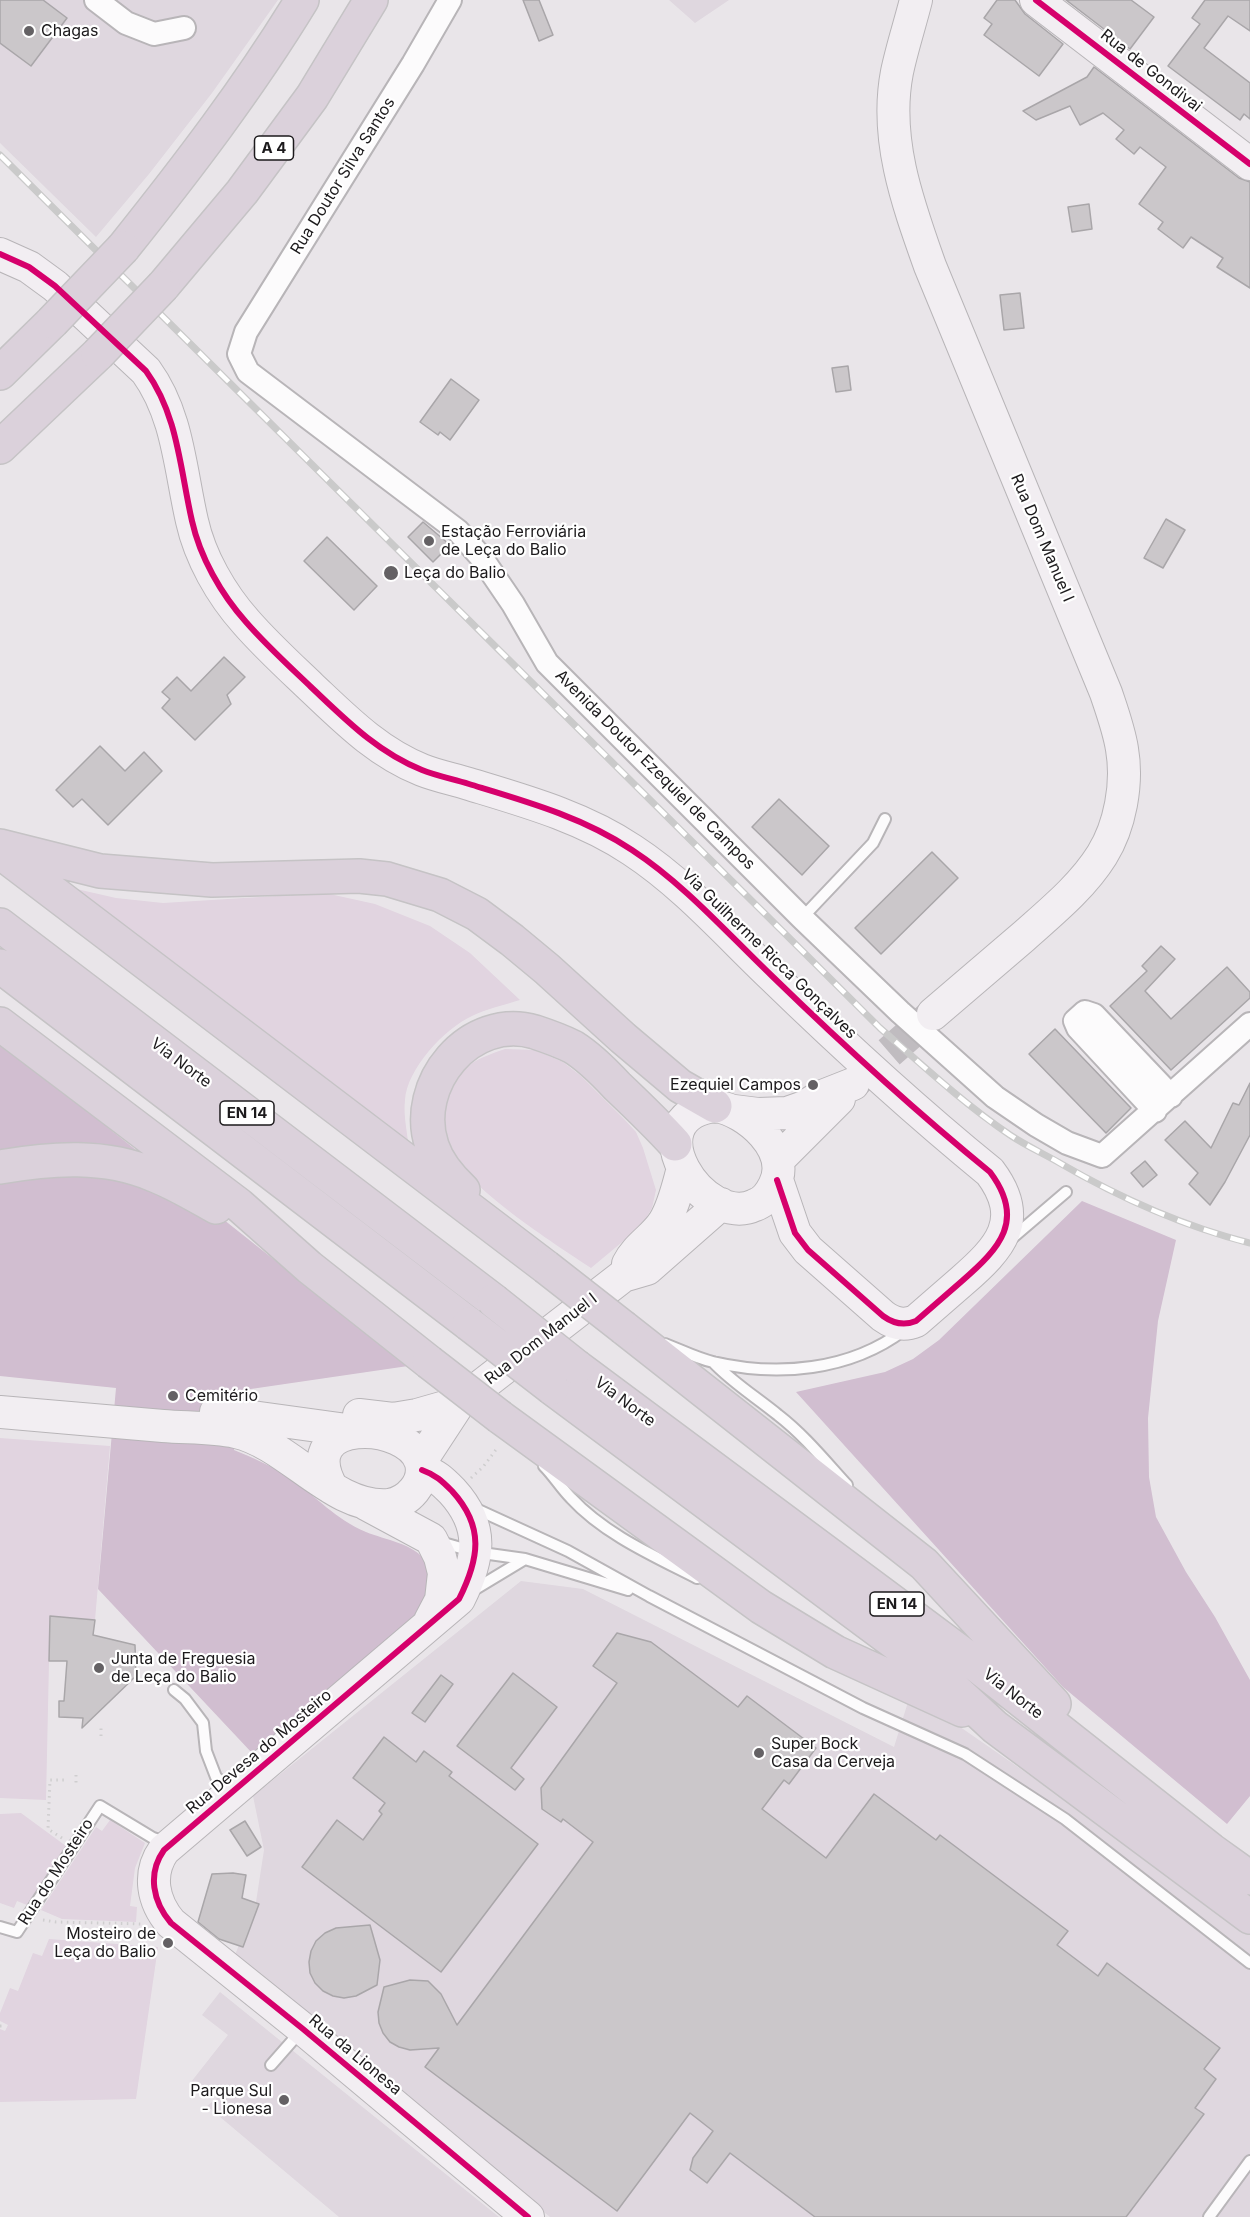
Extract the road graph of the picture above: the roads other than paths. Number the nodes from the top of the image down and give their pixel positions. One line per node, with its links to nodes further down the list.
1 (96, 0): 7 (street)
2 (302, 0): 11 (highway, bridge)
3 (371, 0): 12 (highway, A 4, bridge)
4 (450, 0): 10 (street, Rua Doutor Silva Santos)
5 (916, 0): 19 (main road, Rua Dom Manuel I)
6 (1036, 0): 8 (main road, Rua de Gondivai)
7 (184, 28)
8 (1250, 164)
9 (0, 254): 29 (main road, Via Guilherme Ricca Gonçalves)
10 (239, 354): 16 (street, Avenida Doutor Ezequiel de Campos)
11 (0, 374)
12 (0, 447)
13 (885, 819): 16 (lane)
14 (0, 846): 22 (highway)
15 (0, 852): 31 (highway)
16 (802, 918): 21 (street, Avenida Doutor Ezequiel de Campos)
17 (0, 925): 60 (highway, Via Norte / EN 14, bridge)
18 (0, 966): 57 (highway, Via Norte / EN 14, bridge)
19 (933, 1014)
20 (0, 1023): 30 (highway)
21 (1250, 1024)
22 (724, 1108): 23 (main road); 25 (main road); 25 (main road)
23 (679, 1156): 27 (main road); 31 (highway); 32 (main road, Rua Dom Manuel I)
24 (0, 1167): 30 (highway)
25 (778, 1170): 27 (main road); 28 (main road)
26 (1066, 1192): 29 (lane)
27 (734, 1206): 28 (main road); 32 (main road, Rua Dom Manuel I)
28 (795, 1233): 33 (main road)
29 (987, 1259): 33 (main road, Via Guilherme Ricca Gonçalves)
30 (309, 1267): 40 (highway, bridge)
31 (546, 1267): 34 (highway, bridge)
32 (623, 1276): 37 (main road, Rua Dom Manuel I)
33 (916, 1321): 35 (lane)
34 (624, 1328): 35 (lane); 51 (highway)
35 (713, 1362): 44 (lane)
36 (0, 1392): 38 (main road)
37 (451, 1405): 38 (main road); 41 (main road, Rua Dom Manuel I); 42 (main road, Rua Dom Manuel I)
38 (191, 1408): 41 (main road)
39 (0, 1412): 43 (main road)
40 (505, 1424): 55 (highway); 55 (lane)
41 (367, 1432): 42 (main road); 43 (main road)
42 (421, 1465): 45 (main road); 46 (main road)
43 (332, 1488): 46 (main road)
44 (851, 1490)
45 (460, 1499): 49 (main road); 52 (lane)
46 (366, 1503): 48 (main road)
47 (867, 1505): 51 (lane)
48 (431, 1539): 49 (lane); 54 (main road)
49 (475, 1552): 50 (lane); 53 (main road)
50 (525, 1559): 52 (lane); 53 (lane)
51 (924, 1564): 60 (highway)
52 (649, 1596): 65 (lane)
53 (459, 1599): 54 (main road, Rua Devesa do Mosteiro)
54 (426, 1628): 58 (main road, Rua Devesa do Mosteiro)
55 (802, 1632): 57 (highway)
56 (174, 1690): 58 (lane)
57 (995, 1727): 63 (highway, Via Norte / EN 14)
58 (232, 1793): 59 (main road, Rua Devesa do Mosteiro)
59 (172, 1843): 62 (main road, Rua Devesa do Mosteiro); 64 (lane, Rua do Mosteiro)
60 (1211, 1850): 61 (highway, Via Norte / EN 14)
61 (1250, 1878)
62 (165, 1915): 66 (main road, Rua da Lionesa)
63 (1250, 1917)
64 (0, 1927)
65 (1250, 1963)
66 (303, 2029): 67 (lane); 69 (main road, Rua da Lionesa)
67 (271, 2065)
68 (1250, 2161): 70 (lane)
69 (528, 2217)
70 (1209, 2217)

